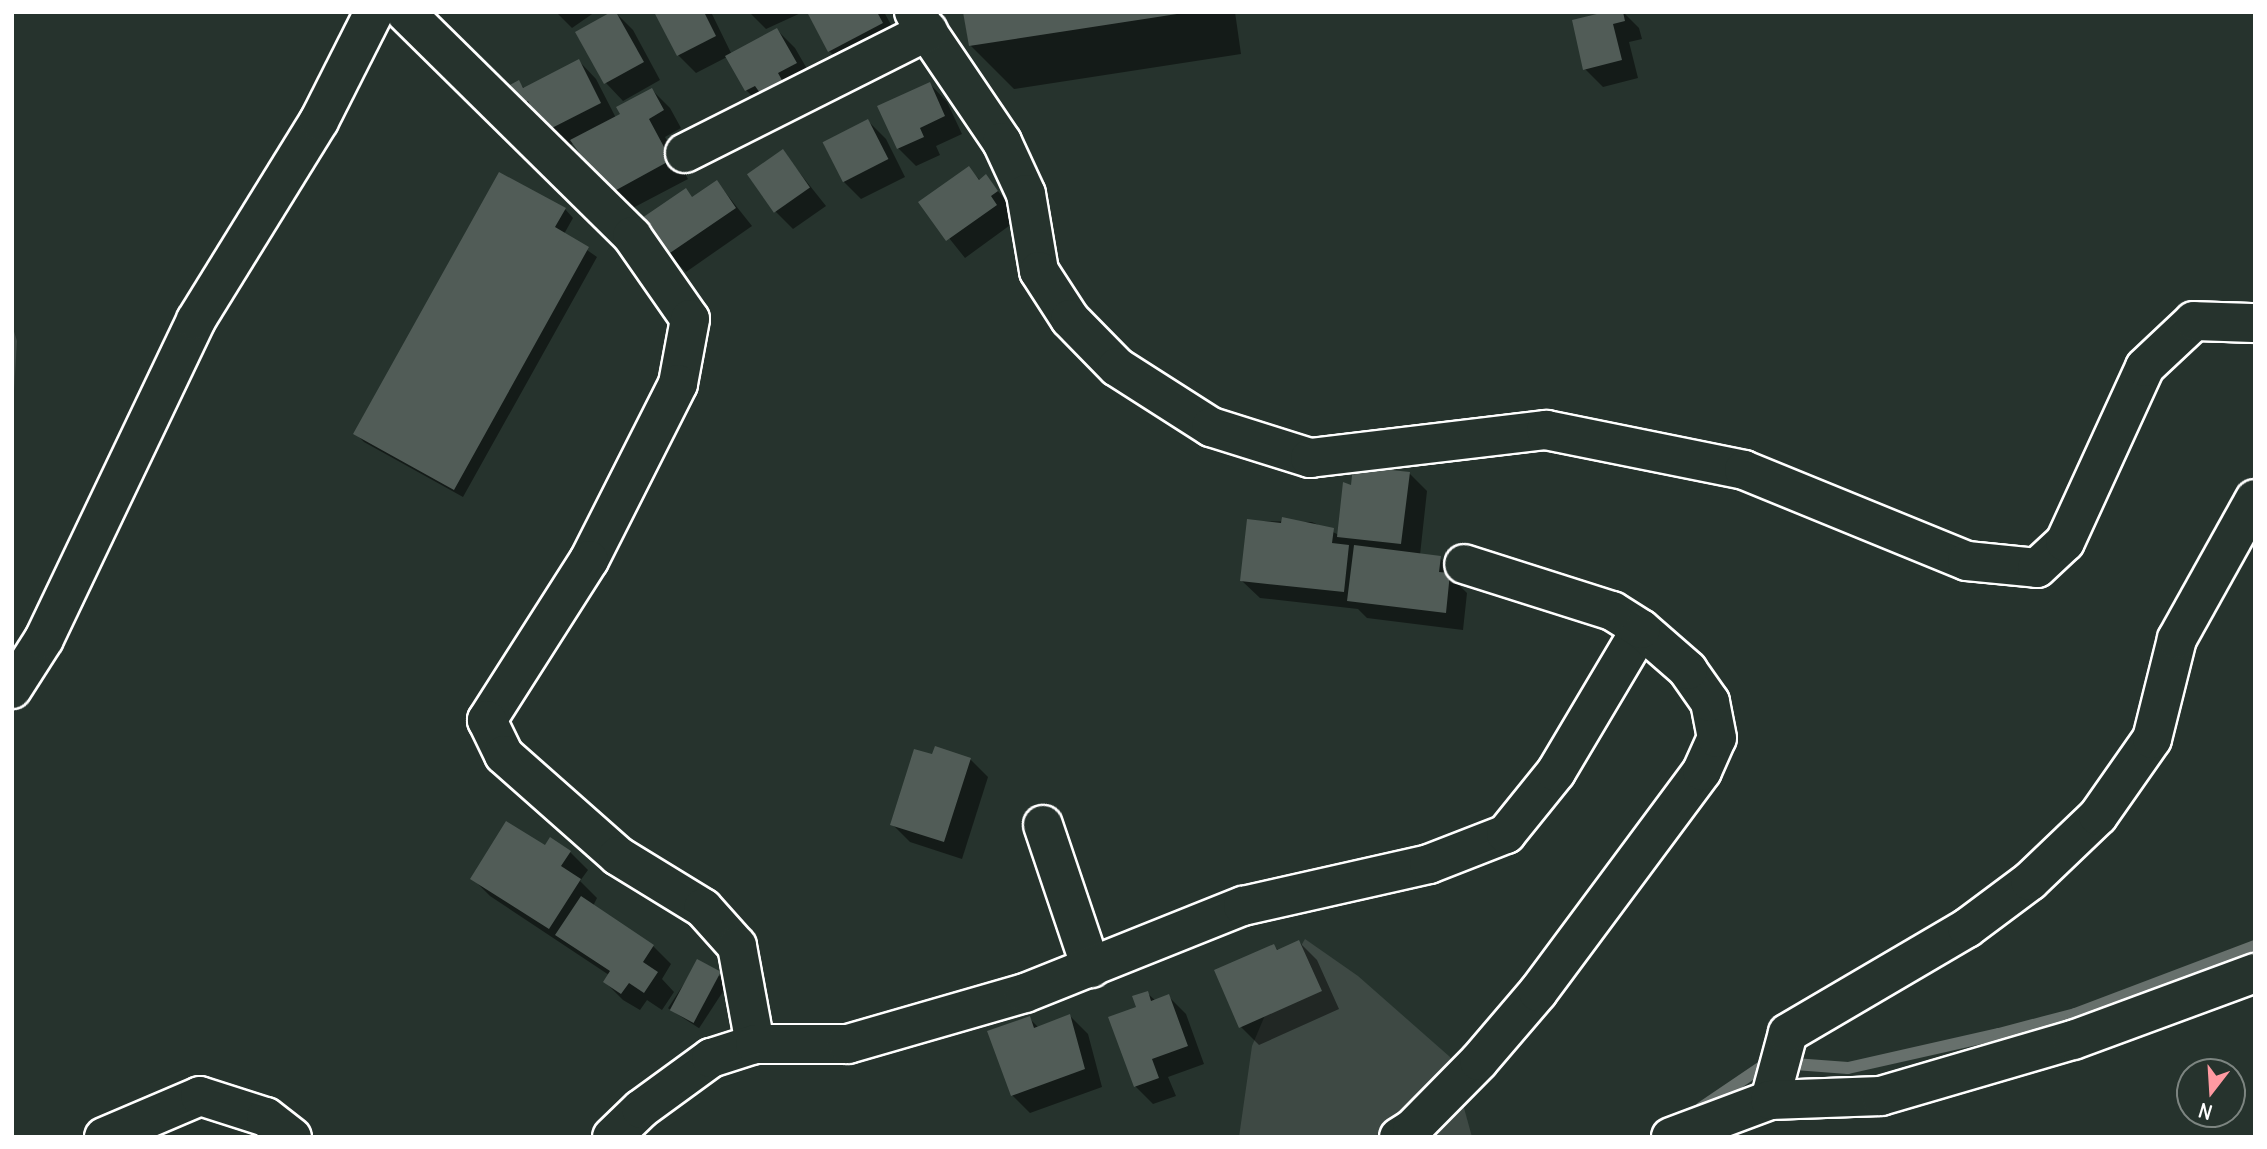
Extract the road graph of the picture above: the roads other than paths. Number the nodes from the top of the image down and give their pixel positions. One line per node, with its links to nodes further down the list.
1 (374, 12): 9 (street)
2 (405, 12): 13 (street)
3 (921, 22): 4 (street); 5 (street)
4 (685, 153)
5 (2255, 323)
6 (2255, 499): 14 (street)
7 (1464, 564): 8 (street)
8 (1641, 629): 11 (street); 18 (street)
9 (12, 689)
10 (1043, 825): 11 (street)
11 (1091, 968): 13 (street)
12 (2255, 973): 14 (street)
13 (755, 1044): 17 (street)
14 (1771, 1094): 19 (street)
15 (104, 1137): 16 (street)
16 (292, 1137)
17 (612, 1137)
18 (1399, 1137)
19 (1671, 1137)

